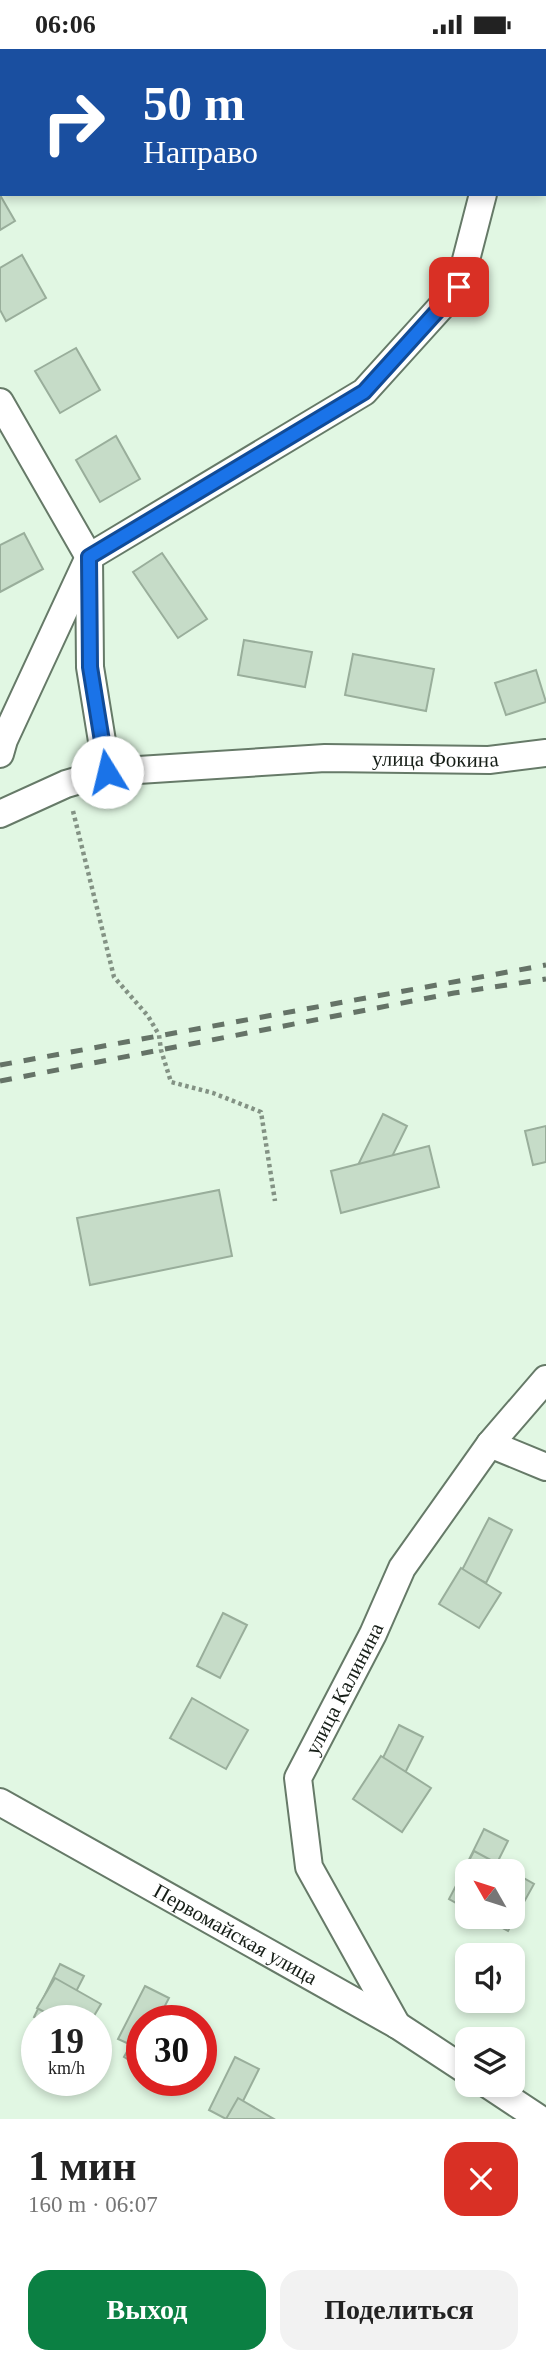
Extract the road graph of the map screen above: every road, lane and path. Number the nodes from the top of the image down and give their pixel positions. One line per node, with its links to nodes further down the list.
1 (482, 196): 3 (street)
2 (0, 402): 3 (street)
3 (89, 557): 5 (street); 6 (street)
4 (546, 753): 6 (street, улица Фокина)
5 (0, 754)
6 (107, 772): 7 (street, улица Фокина)
7 (66, 784): 8 (street, улица Фокина); 9 (path)
8 (0, 814)
9 (275, 1201)
10 (546, 1379): 11 (street, улица Калинина)
11 (490, 1444): 12 (street); 14 (street, улица Калинина)
12 (546, 1467)
13 (0, 1802): 14 (street, Первомайская улица)
14 (397, 2025): 15 (street, Первомайская улица)
15 (455, 2063)
16 (507, 2097): 17 (street)
17 (540, 2119)

